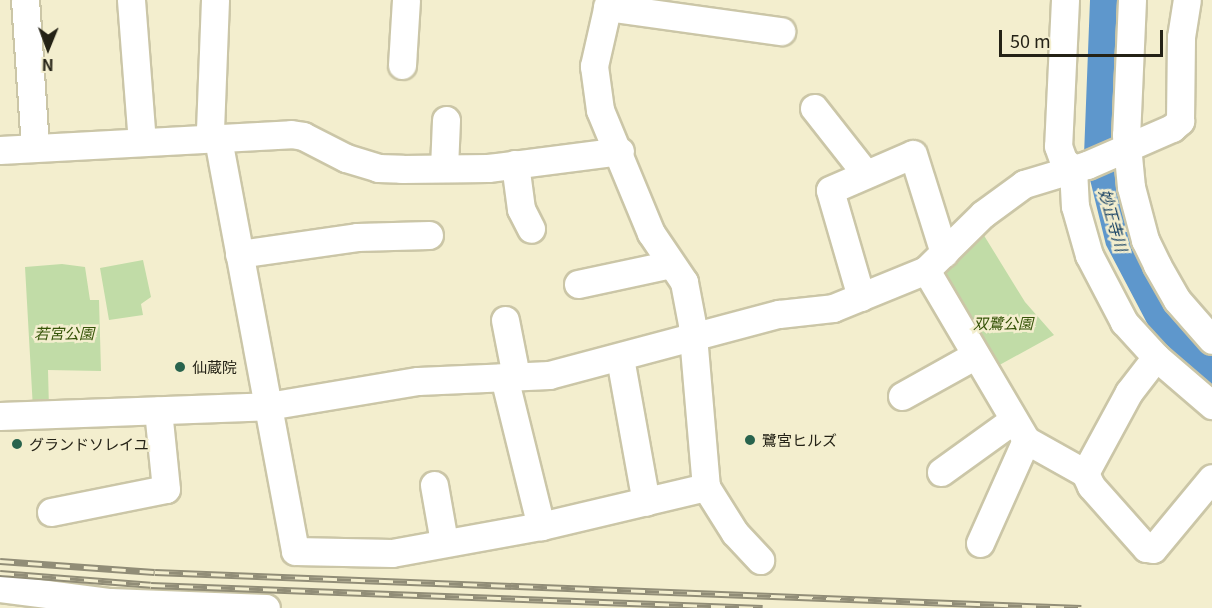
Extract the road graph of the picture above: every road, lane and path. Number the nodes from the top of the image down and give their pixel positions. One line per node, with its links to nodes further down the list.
1 (25, 0): 15 (street)
2 (130, 0): 14 (street)
3 (215, 0): 13 (street)
4 (406, 0): 10 (street)
5 (1065, 0): 20 (street)
6 (1132, 0): 16 (street)
7 (1187, 0): 16 (street)
8 (608, 3): 9 (street); 18 (street)
9 (781, 31)
10 (402, 64)
11 (814, 108): 22 (street)
12 (446, 120): 21 (street)
13 (218, 139): 14 (street); 21 (street); 25 (street)
14 (142, 142): 15 (street)
15 (35, 147): 17 (street)
16 (1123, 149): 20 (street); 32 (street)
17 (0, 150)
18 (620, 151): 19 (street); 27 (street)
19 (515, 164): 21 (street); 23 (street)
20 (1080, 167): 26 (street); 34 (street)
21 (444, 168)
22 (866, 174): 26 (street); 29 (street)
23 (531, 228)
24 (429, 235): 25 (street)
25 (239, 254): 39 (street)
26 (935, 262): 29 (street); 33 (street)
27 (671, 264): 28 (street); 31 (street)
28 (578, 284)
29 (861, 297): 31 (street)
30 (505, 320): 36 (street)
31 (691, 340): 35 (street); 47 (street)
32 (1212, 340)
33 (974, 356): 37 (street); 42 (street)
34 (1156, 357): 38 (street); 44 (street)
35 (620, 358): 36 (street); 48 (street)
36 (510, 377): 39 (street); 50 (street)
37 (902, 396)
38 (1212, 405)
39 (268, 406): 40 (street); 51 (street)
40 (158, 410): 41 (street); 49 (street)
41 (0, 416)
42 (1020, 430): 43 (street); 44 (street); 52 (street)
43 (941, 472)
44 (1085, 473): 45 (street)
45 (1212, 478)
46 (434, 485): 51 (street)
47 (706, 487): 48 (street); 53 (street)
48 (646, 502): 50 (street)
49 (51, 512)
50 (541, 526): 51 (street)
51 (444, 542)
52 (980, 543)
53 (760, 560)
54 (0, 588): 55 (street)
55 (110, 605): 56 (street)
56 (266, 608)

